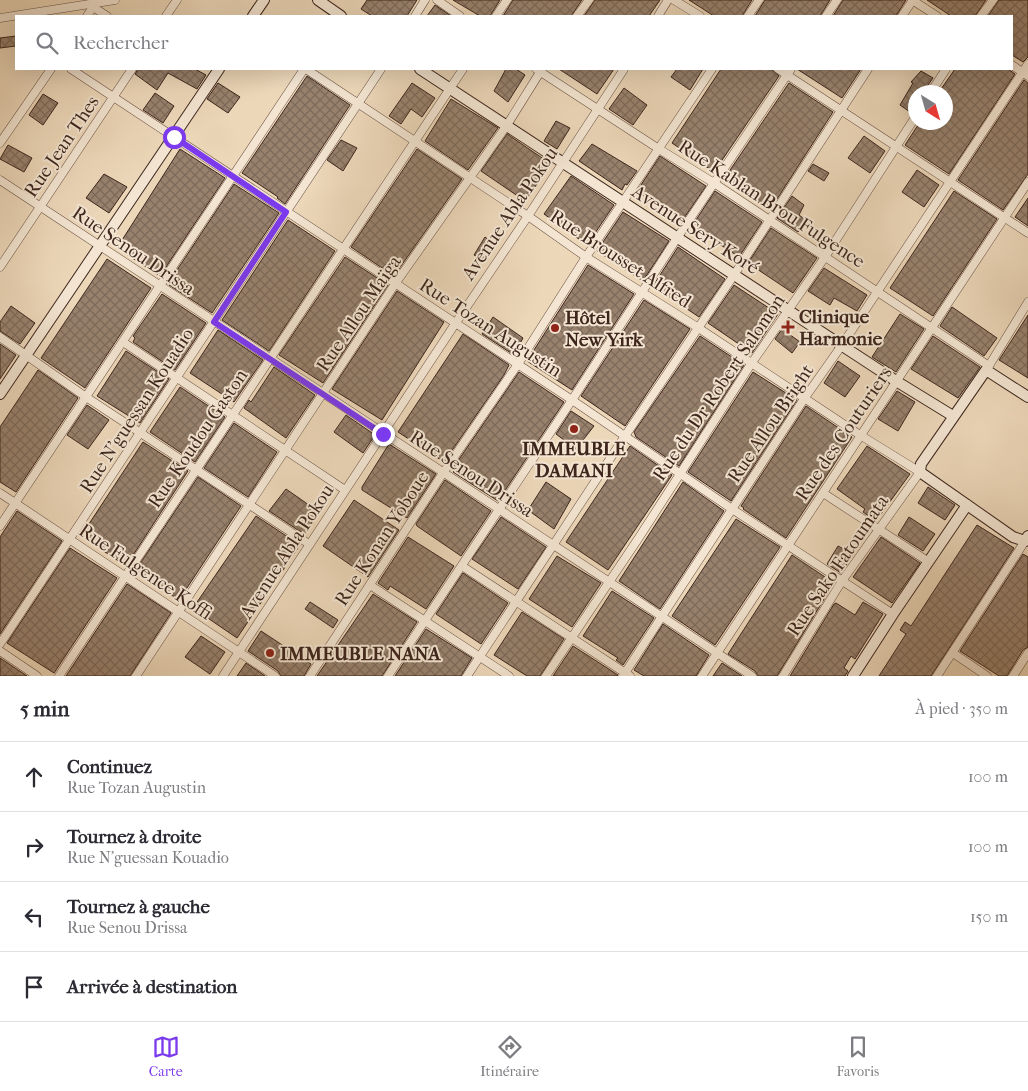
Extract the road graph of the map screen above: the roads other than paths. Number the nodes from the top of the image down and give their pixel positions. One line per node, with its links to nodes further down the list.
1 (115, 0): 15 (street)
2 (177, 0): 19 (street)
3 (264, 0): 20 (street)
4 (318, 0): 21 (street)
5 (425, 0): 22 (street)
6 (437, 0): 23 (street)
7 (507, 0): 24 (street)
8 (588, 0): 25 (street)
9 (668, 0): 26 (street)
10 (674, 0): 27 (street)
11 (759, 0): 28 (street)
12 (837, 0): 29 (street)
13 (913, 0): 30 (street); 31 (street)
14 (992, 0): 32 (street)
15 (93, 5): 16 (street); 17 (street); 18 (street)
16 (21, 15)
17 (88, 15)
18 (106, 15)
19 (167, 15)
20 (254, 15)
21 (339, 15)
22 (416, 15)
23 (459, 15)
24 (497, 15)
25 (579, 15)
26 (659, 15)
27 (698, 15)
28 (749, 15)
29 (827, 15)
30 (903, 15)
31 (936, 15)
32 (982, 15)
33 (15, 16): 34 (street)
34 (0, 18)
35 (1028, 64): 52 (street, Rue Allou Bright)
36 (1013, 66): 52 (street)
37 (49, 70): 62 (street)
38 (72, 70): 55 (street, Rue Tozan Augustin)
39 (131, 70): 55 (street, Rue Jean Thes)
40 (218, 70): 63 (street)
41 (304, 70): 69 (street)
42 (307, 70): 56 (street, Rue Brousset Alfred)
43 (380, 70): 56 (street, Rue N'guessan Kouadio)
44 (422, 70): 54 (street, Avenue Sery Koré)
45 (462, 70): 54 (street, Rue Koudou Gaston)
46 (539, 70): 57 (street, Rue Kablan Brou Fulgence); 60 (street, Rue Allou Maïga)
47 (623, 70): 57 (street, Avenue Abla Pokou)
48 (711, 70): 67 (street, Rue Konan Yoboue)
49 (867, 70): 58 (street)
50 (945, 70): 53 (street)
51 (789, 72): 58 (street); 74 (street)
52 (1025, 74): 72 (street, Rue Allou Bright)
53 (935, 85)
54 (451, 89): 60 (street, Avenue Sery Koré); 64 (street, Rue Koudou Gaston)
55 (113, 97): 63 (street, Rue Tozan Augustin); 76 (street, Rue Jean Thes)
56 (359, 104): 64 (street, Rue Brousset Alfred); 77 (street, Rue N'guessan Kouadio)
57 (598, 109): 67 (street, Rue Kablan Brou Fulgence); 68 (street, Avenue Abla Pokou)
58 (841, 110): 66 (street); 80 (street)
59 (0, 125): 62 (street)
60 (506, 125): 68 (street, Avenue Sery Koré); 70 (street, Rue Allou Maïga)
61 (908, 128): 66 (street, Rue du Dr Robert Salomon)
62 (8, 130): 65 (street)
63 (174, 137): 69 (street, Rue Tozan Augustin); 83 (street)
64 (415, 141): 70 (street, Rue Brousset Alfred); 84 (street, Rue Koudou Gaston)
65 (0, 143)
66 (895, 147): 72 (street); 86 (street, Rue du Dr Robert Salomon)
67 (659, 149): 74 (street, Rue Kablan Brou Fulgence); 75 (street, Rue Konan Yoboue)
68 (563, 162): 75 (street, Avenue Sery Koré); 78 (street, Avenue Abla Pokou)
69 (233, 177): 77 (street, Rue Tozan Augustin); 90 (street)
70 (471, 178): 78 (street, Rue Brousset Alfred); 89 (street, Rue Allou Maïga)
71 (0, 180): 76 (street, Rue Senou Drissa)
72 (949, 182): 79 (street); 91 (street, Rue Allou Bright)
73 (1028, 182): 79 (street, Rue des Couturiers)
74 (714, 184): 80 (street, Rue Kablan Brou Fulgence); 82 (street)
75 (623, 203): 82 (street, Avenue Sery Koré); 85 (street, Rue Konan Yoboue)
76 (40, 206): 83 (street, Rue Senou Drissa); 87 (street, Rue Jean Thes)
77 (286, 212): 84 (street, Rue Tozan Augustin); 95 (street, Rue N'guessan Kouadio)
78 (528, 216): 85 (street, Rue Brousset Alfred); 96 (street, Avenue Abla Pokou)
79 (1005, 218): 81 (street); 98 (street, Rue des Couturiers)
80 (769, 220): 86 (street, Rue Kablan Brou Fulgence); 88 (street)
81 (1028, 233)
82 (677, 238): 88 (street, Avenue Sery Koré); 92 (street)
83 (100, 247): 90 (street, Rue Senou Drissa); 102 (street)
84 (344, 250): 89 (street, Rue Tozan Augustin); 103 (street, Rue Koudou Gaston)
85 (586, 257): 92 (street, Rue Brousset Alfred); 104 (street, Rue Konan Yoboue)
86 (825, 257): 91 (street, Rue Kablan Brou Fulgence); 94 (street, Rue du Dr Robert Salomon)
87 (0, 267)
88 (734, 275): 94 (street, Avenue Sery Koré); 97 (street)
89 (396, 284): 96 (street, Rue Tozan Augustin); 110 (street, Rue Allou Maïga)
90 (160, 286): 95 (street, Rue Senou Drissa); 100 (street)
91 (876, 291): 98 (street, Rue Kablan Brou Fulgence); 101 (street, Rue Allou Bright)
92 (642, 292): 97 (street, Rue Brousset Alfred); 114 (street)
93 (1028, 302): 106 (street)
94 (789, 310): 101 (street, Avenue Sery Koré); 105 (street, Rue du Dr Robert Salomon)
95 (214, 322): 103 (street, Rue Senou Drissa); 107 (street, Rue N'guessan Kouadio)
96 (455, 324): 104 (street, Rue Tozan Augustin); 118 (street, Avenue Abla Pokou)
97 (698, 328): 105 (street, Rue Brousset Alfred); 120 (street)
98 (932, 329): 106 (street, Rue Kablan Brou Fulgence); 108 (street, Rue des Couturiers)
99 (0, 337): 102 (street)
100 (123, 342): 107 (street); 111 (street)
101 (842, 345): 108 (street, Avenue Sery Koré); 113 (street, Rue Allou Bright)
102 (27, 355): 109 (street); 111 (street)
103 (270, 359): 110 (street, Rue Senou Drissa); 115 (street, Rue Koudou Gaston)
104 (518, 364): 114 (street, Rue Tozan Augustin); 124 (street, Rue Konan Yoboue)
105 (751, 364): 113 (street, Rue Brousset Alfred); 125 (street, Rue du Dr Robert Salomon)
106 (987, 368): 112 (street); 116 (street)
107 (177, 377): 115 (street); 117 (street, Rue N'guessan Kouadio)
108 (896, 381): 116 (street, Avenue Sery Koré); 119 (street, Rue des Couturiers)
109 (0, 394)
110 (323, 394): 118 (street, Rue Senou Drissa); 121 (street, Rue Allou Maïga)
111 (86, 397): 117 (street); 129 (street)
112 (1028, 397)
113 (804, 399): 119 (street, Rue Brousset Alfred); 132 (street, Rue Allou Bright)
114 (572, 400): 120 (street, Rue Tozan Augustin); 133 (street)
115 (232, 415): 121 (street); 122 (street, Rue Koudou Gaston)
116 (953, 416): 123 (street)
117 (141, 433): 122 (street); 136 (street, Rue N'guessan Kouadio)
118 (383, 434): 124 (street, Rue Senou Drissa); 126 (street, Avenue Abla Pokou)
119 (860, 435): 123 (street, Rue Brousset Alfred); 127 (street, Rue des Couturiers)
120 (625, 436): 125 (street, Rue Tozan Augustin); 139 (street)
121 (286, 450): 126 (street); 130 (street, Rue Allou Maïga)
122 (196, 469): 130 (street); 143 (street, Rue Koudou Gaston)
123 (920, 472): 131 (street); 135 (street, Rue Sako Fatoumata)
124 (443, 473): 133 (street, Rue Senou Drissa); 146 (street, Rue Konan Yoboue)
125 (680, 473): 132 (street, Rue Tozan Augustin); 145 (street, Rue du Dr Robert Salomon)
126 (345, 490): 137 (street, Avenue Abla Pokou)
127 (822, 492): 135 (street); 140 (street, Rue des Couturiers)
128 (0, 493): 129 (street, Rue Fulgence Koffi)
129 (15, 503): 134 (street); 136 (street, Rue Fulgence Koffi)
130 (250, 505): 137 (street); 148 (street, Rue Allou Maïga)
131 (968, 505): 138 (street); 141 (street)
132 (732, 509): 140 (street, Rue Tozan Augustin); 150 (street, Rue Allou Bright)
133 (499, 510): 139 (street, Rue Senou Drissa); 142 (street)
134 (0, 526)
135 (880, 530): 141 (street); 144 (street, Rue Sako Fatoumata)
136 (70, 539): 143 (street, Rue Fulgence Koffi); 153 (street, Rue N'guessan Kouadio)
137 (309, 544): 155 (street, Avenue Abla Pokou)
138 (1026, 544): 156 (street)
139 (554, 546): 145 (street, Rue Senou Drissa); 147 (street)
140 (788, 546): 144 (street, Rue Tozan Augustin); 157 (street, Rue des Couturiers)
141 (928, 562): 149 (street)
142 (462, 566): 147 (street); 151 (street)
143 (126, 576): 148 (street, Rue Fulgence Koffi); 162 (street, Rue Koudou Gaston)
144 (842, 581): 149 (street, Rue Tozan Augustin); 173 (street, Rue Sako Fatoumata)
145 (609, 582): 150 (street, Rue Senou Drissa); 152 (street, Rue du Dr Robert Salomon)
146 (370, 585): 151 (street); 166 (street, Rue Konan Yoboue)
147 (516, 602): 152 (street); 159 (street)
148 (179, 613): 155 (street, Rue Fulgence Koffi); 163 (street, Rue Allou Maïga)
149 (893, 614): 174 (street)
150 (662, 617): 157 (street, Rue Senou Drissa); 160 (street, Rue Allou Bright)
151 (425, 621): 159 (street); 167 (street)
152 (571, 638): 160 (street); 170 (street, Rue du Dr Robert Salomon)
153 (0, 644)
154 (0, 651): 161 (street)
155 (238, 652): 164 (street, Avenue Abla Pokou); 165 (street, Rue Fulgence Koffi)
156 (953, 652): 175 (street); 176 (street)
157 (716, 653): 171 (street, Rue des Couturiers); 172 (street, Rue Senou Drissa)
158 (1028, 653): 177 (street)
159 (480, 657): 168 (street); 169 (street)
160 (626, 675)
161 (37, 676)
162 (59, 676)
163 (136, 676)
164 (222, 676)
165 (274, 676)
166 (310, 676)
167 (388, 676)
168 (467, 676)
169 (509, 676)
170 (546, 676)
171 (702, 676)
172 (752, 676)
173 (783, 676)
174 (853, 676)
175 (937, 676)
176 (987, 676)
177 (1013, 676)

